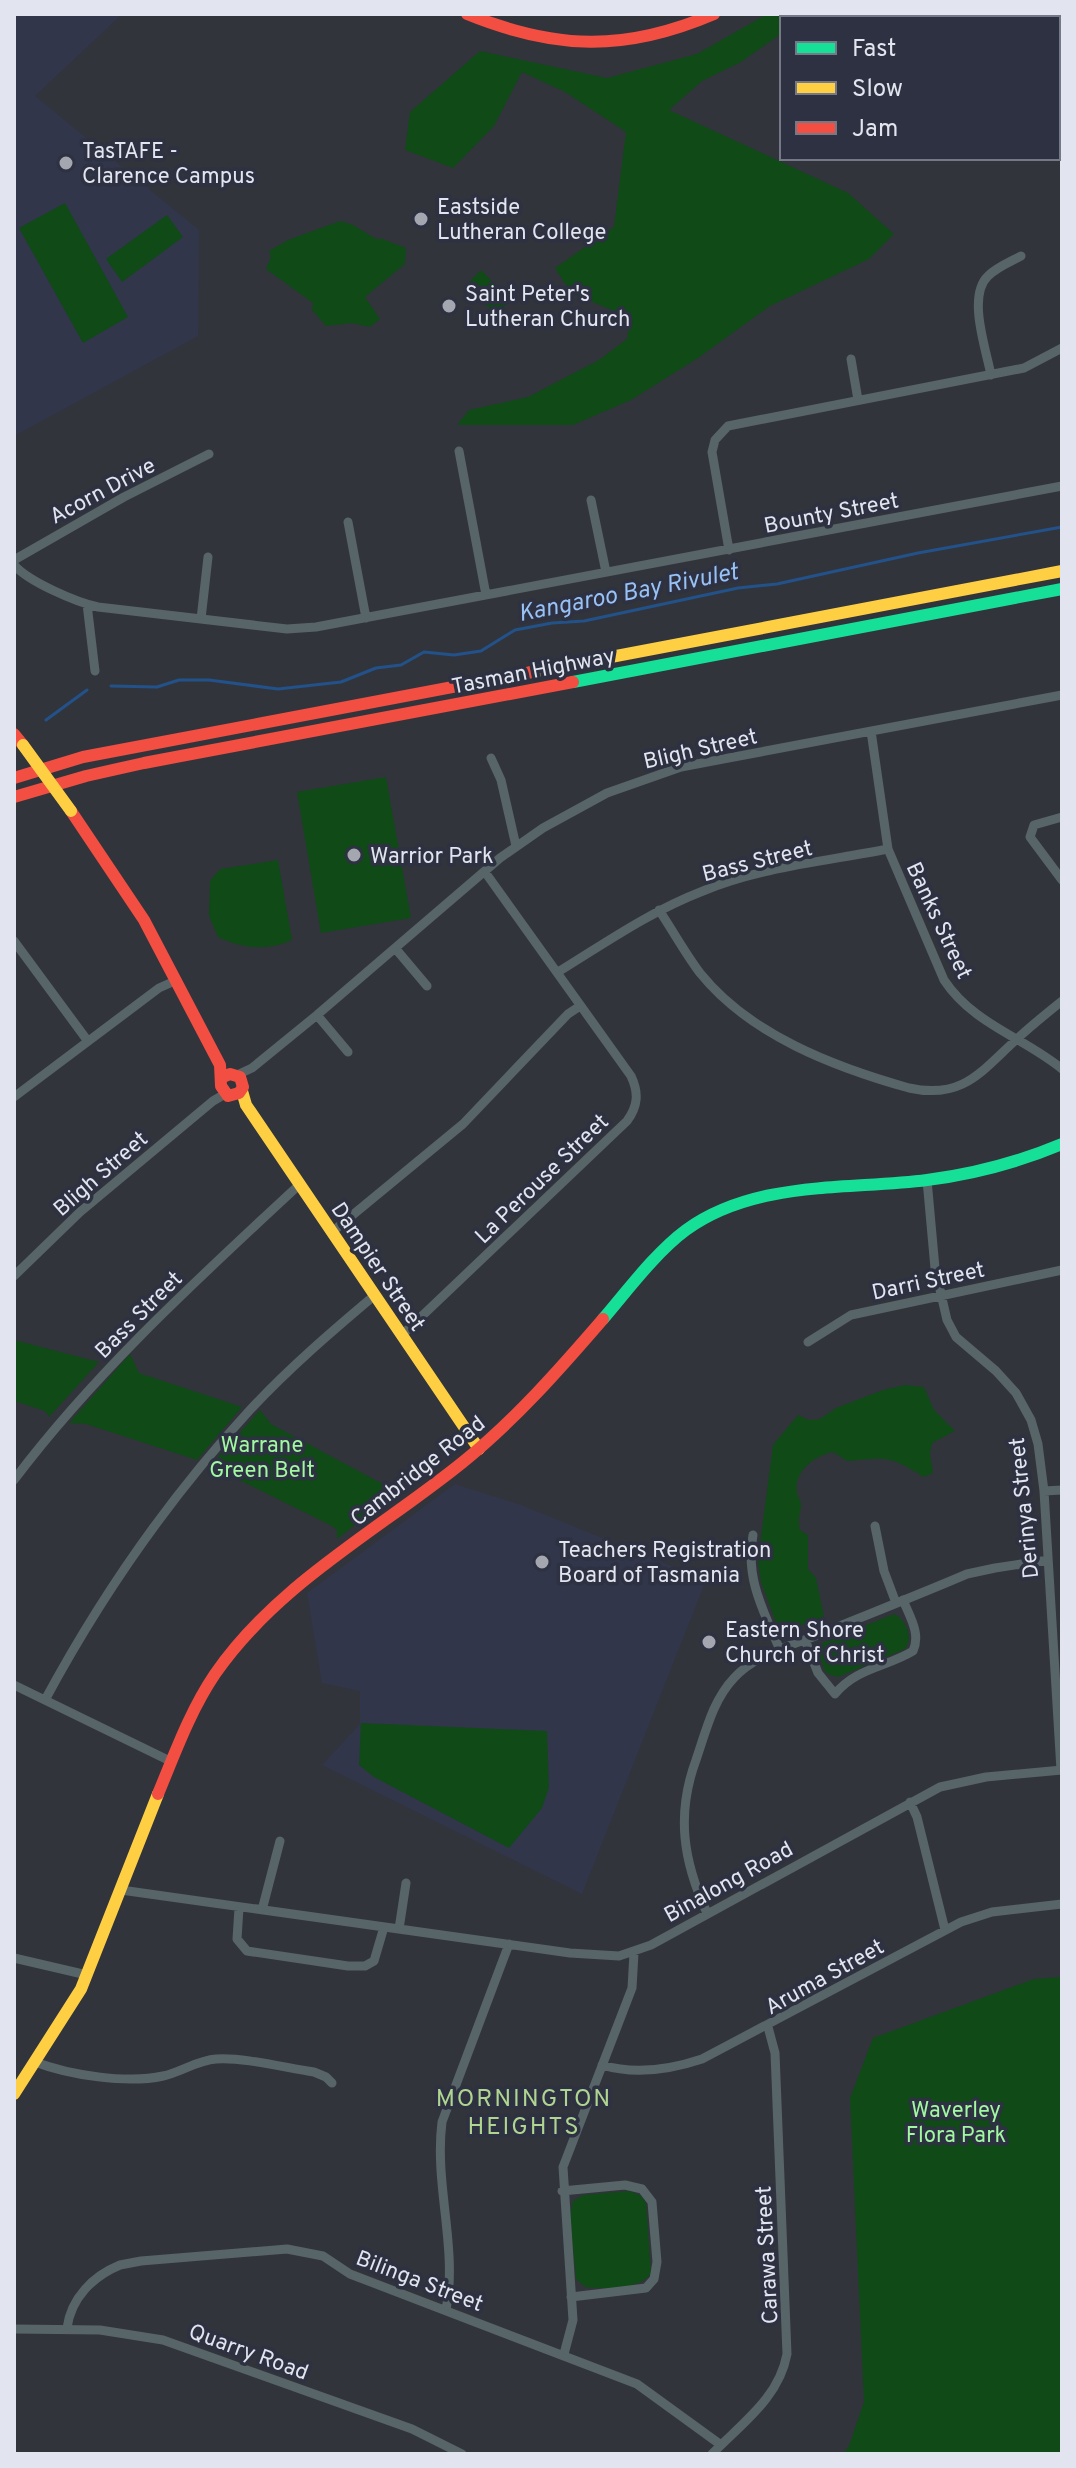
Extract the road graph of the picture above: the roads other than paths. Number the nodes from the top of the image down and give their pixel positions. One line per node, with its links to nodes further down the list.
1 (467, 14): 2 (main road)
2 (714, 14)
3 (1021, 256): 6 (street)
4 (1062, 348): 6 (street)
5 (851, 359): 7 (street)
6 (991, 375): 7 (street)
7 (858, 400): 13 (street)
8 (459, 451): 19 (street)
9 (209, 454): 15 (street, Acorn Drive)
10 (1062, 486): 13 (street, Bounty Street)
11 (591, 500): 17 (street)
12 (348, 522): 22 (street)
13 (729, 550): 17 (street, Bounty Street)
14 (208, 557): 23 (street)
15 (14, 562): 21 (street, Bounty Street)
16 (1062, 571): 30 (main road, Tasman Highway)
17 (606, 572): 19 (street, Bounty Street)
18 (1062, 589): 24 (main road, Tasman Highway)
19 (486, 595): 22 (street, Bounty Street)
20 (1062, 599): 24 (main road)
21 (87, 604): 23 (street, Bounty Street); 25 (street)
22 (366, 618): 23 (street, Bounty Street)
23 (201, 619)
24 (821, 635): 31 (main road, Tasman Highway)
25 (95, 671)
26 (1062, 695): 27 (street, Bligh Street)
27 (871, 731): 35 (street, Bligh Street); 36 (street, Banks Street)
28 (14, 734): 43 (main road, bridge)
29 (491, 758): 35 (street)
30 (14, 778)
31 (14, 797)
32 (1062, 817): 34 (street)
33 (1016, 829): 34 (street)
34 (1030, 832): 38 (street)
35 (516, 846): 37 (street, Bligh Street)
36 (888, 849): 39 (street, Bass Street); 48 (street, Banks Street)
37 (485, 872): 41 (street, Bligh Street); 42 (street, La Perouse Street)
38 (1062, 880)
39 (659, 910): 42 (street, Bass Street); 48 (street)
40 (14, 941): 49 (street)
41 (395, 948): 44 (street); 47 (street, Bligh Street)
42 (558, 972): 46 (street, La Perouse Street)
43 (177, 980): 49 (street); 52 (main road)
44 (427, 986)
45 (1062, 1001): 48 (street)
46 (580, 1006): 57 (street); 62 (street, La Perouse Street)
47 (317, 1015): 50 (street); 52 (street, Bligh Street)
48 (1016, 1039): 51 (street, Banks Street)
49 (87, 1040): 53 (street)
50 (348, 1052)
51 (1062, 1069)
52 (230, 1083): 56 (main road, Dampier Street); 59 (street, Bligh Street)
53 (14, 1097)
54 (1062, 1144): 55 (main road, Cambridge Road)
55 (927, 1180): 61 (street, Derinya Street); 64 (main road, Cambridge Road)
56 (300, 1184): 57 (main road, Dampier Street); 65 (street, Bass Street)
57 (332, 1232): 60 (main road, Dampier Street)
58 (1062, 1270): 61 (street, Darri Street)
59 (14, 1276)
60 (375, 1295): 62 (main road, Dampier Street); 75 (street)
61 (940, 1296): 63 (street, Darri Street); 67 (street, Derinya Street)
62 (402, 1335): 64 (main road, Dampier Street)
63 (808, 1342)
64 (479, 1449): 76 (main road, Cambridge Road)
65 (14, 1480)
66 (1062, 1490): 67 (street)
67 (1044, 1491): 70 (street, Derinya Street)
68 (875, 1526): 71 (street)
69 (740, 1543): 73 (street)
70 (1048, 1560): 71 (street); 77 (street, Derinya Street)
71 (899, 1602): 72 (street); 72 (street)
72 (805, 1640): 73 (street)
73 (780, 1650): 85 (street)
74 (14, 1685): 75 (street)
75 (45, 1700): 76 (street)
76 (170, 1761): 81 (main road, Cambridge Road)
77 (1062, 1770): 78 (street, Binalong Road)
78 (910, 1802): 85 (street, Binalong Road); 88 (street)
79 (280, 1841): 84 (street)
80 (406, 1883): 87 (street)
81 (121, 1890): 83 (street, Binalong Road); 92 (main road, Cambridge Road)
82 (1062, 1904): 88 (street, Aruma Street)
83 (239, 1908): 84 (street, Binalong Road); 86 (street)
84 (262, 1910): 86 (street, Binalong Road)
85 (707, 1913): 90 (street, Binalong Road)
86 (384, 1927): 87 (street, Binalong Road)
87 (399, 1929): 89 (street, Binalong Road)
88 (945, 1930): 93 (street, Aruma Street)
89 (509, 1944): 90 (street, Binalong Road); 100 (street)
90 (634, 1953): 95 (street)
91 (14, 1958): 92 (street)
92 (87, 1975): 94 (main road, Cambridge Road)
93 (768, 2027): 95 (street, Aruma Street); 104 (street, Carawa Street)
94 (35, 2062): 96 (street); 97 (main road, Cambridge Road)
95 (602, 2065): 98 (street)
96 (332, 2083)
97 (14, 2094)
98 (562, 2191): 99 (street); 99 (street)
99 (571, 2297): 103 (street)
100 (446, 2310): 101 (street, Bilinga Street); 103 (street, Bilinga Street)
101 (67, 2328): 102 (street, Quarry Road); 105 (street, Quarry Road)
102 (14, 2329)
103 (564, 2354): 104 (street, Bilinga Street)
104 (721, 2445): 106 (street, Carawa Street)
105 (462, 2454)
106 (712, 2454)

